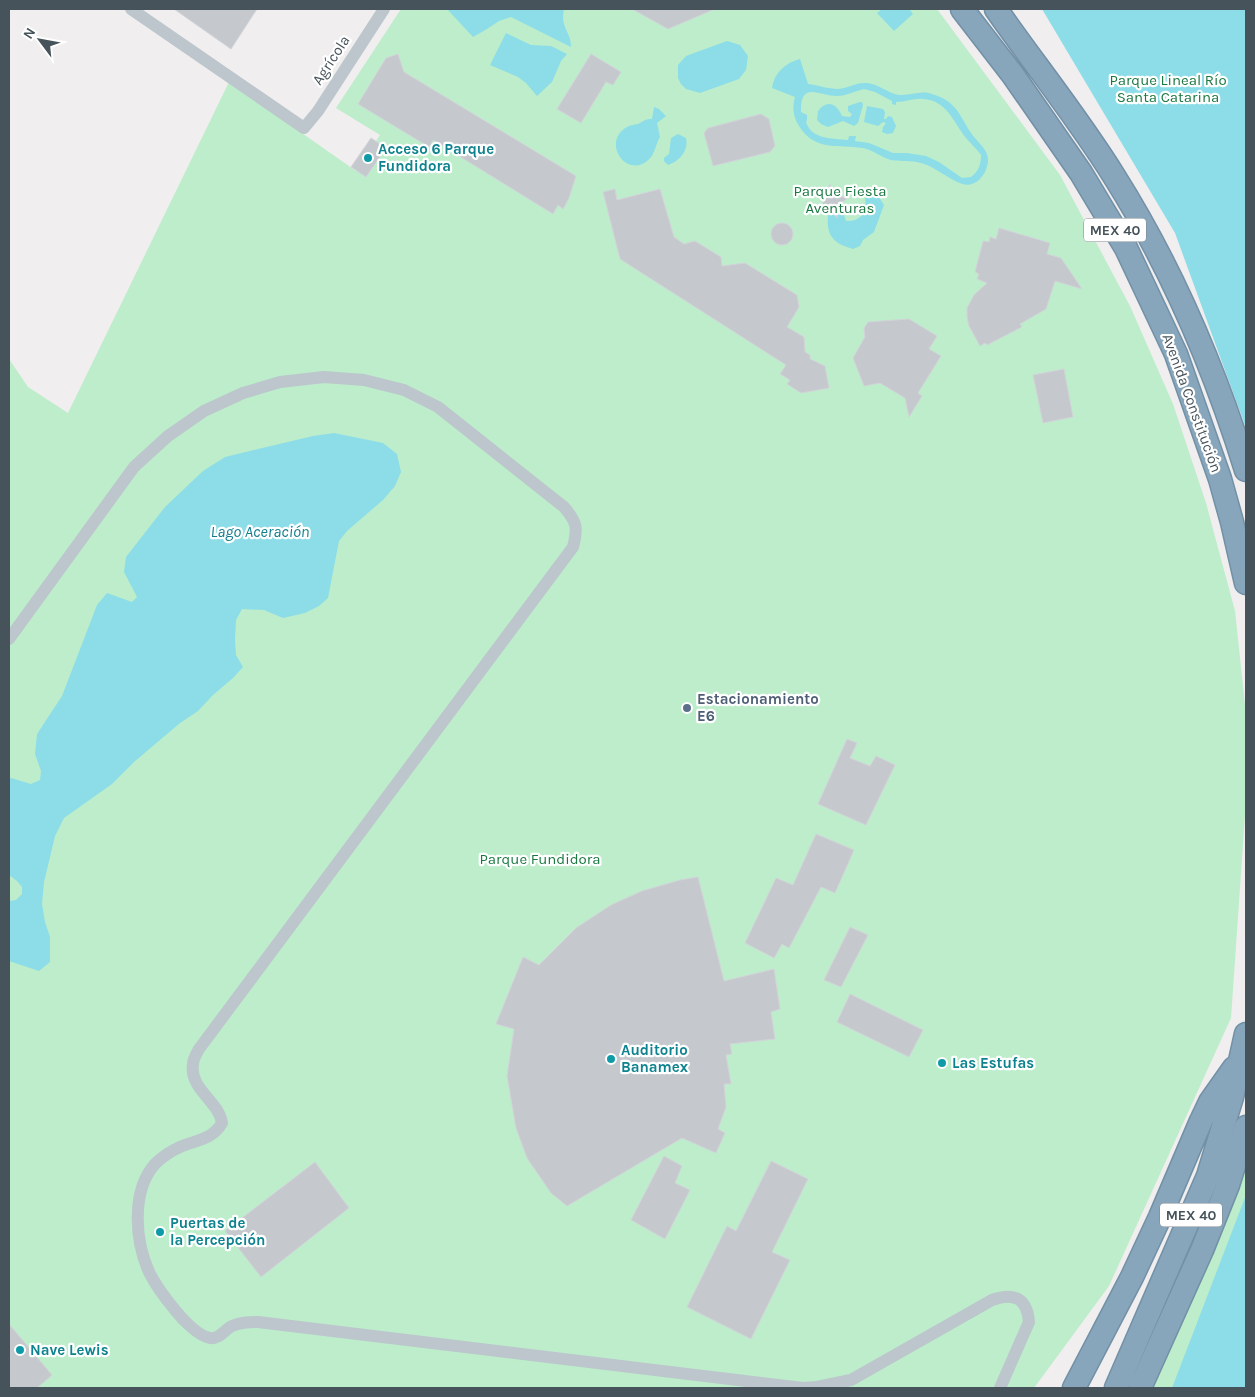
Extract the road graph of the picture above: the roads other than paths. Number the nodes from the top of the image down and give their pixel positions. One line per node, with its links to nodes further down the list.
1 (131, 9): 2 (street, Agrícola)
2 (384, 9)
3 (962, 9): 6 (highway, Avenida Constitución / MEX 40)
4 (996, 9): 5 (highway, Avenida Constitución / MEX 40)
5 (1246, 470)
6 (1246, 583)
7 (9, 639): 11 (street)
8 (1246, 1034): 9 (highway, MEX 40)
9 (1242, 1057): 12 (highway); 13 (highway, MEX 40)
10 (1246, 1127): 14 (highway, MEX 40)
11 (1000, 1388)
12 (1074, 1388)
13 (1116, 1388)
14 (1140, 1388)

